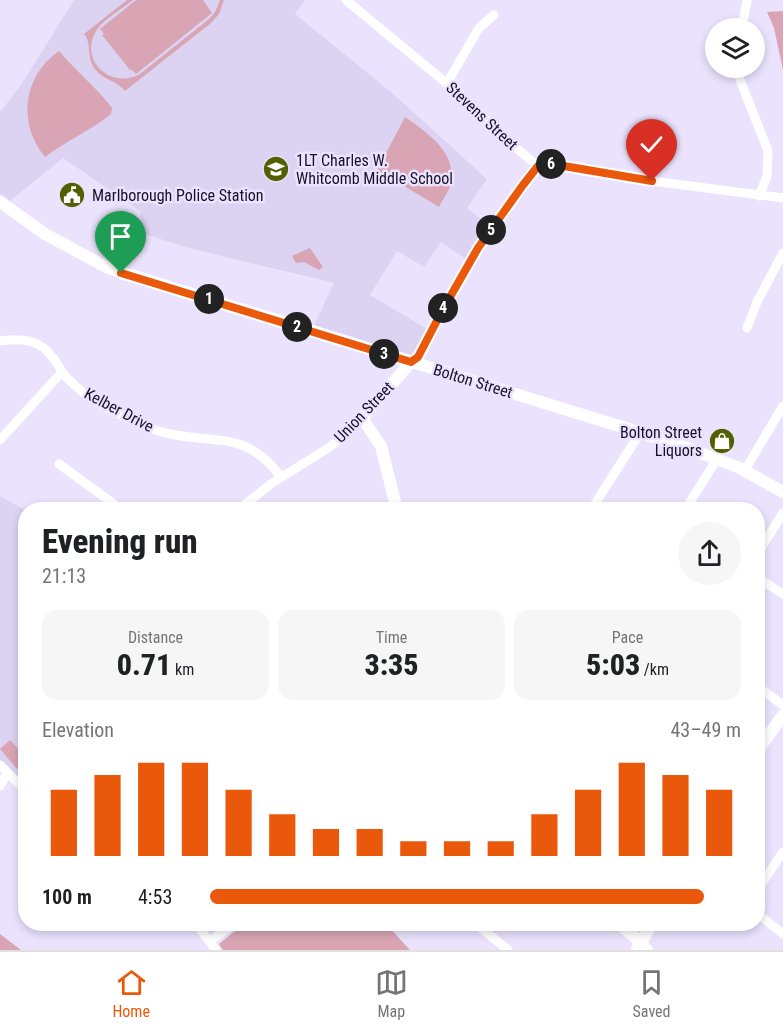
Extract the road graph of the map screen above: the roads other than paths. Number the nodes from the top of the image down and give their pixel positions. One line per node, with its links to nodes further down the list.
1 (346, 0): 6 (street, Stevens Street)
2 (747, 0): 4 (street)
3 (494, 15): 6 (street)
4 (744, 18)
5 (740, 78): 8 (street)
6 (447, 83): 7 (street, Stevens Street)
7 (538, 166): 8 (street); 14 (street, Union Street)
8 (759, 196): 9 (street)
9 (783, 198)
10 (0, 201): 14 (main road, Bolton Street)
11 (783, 252): 12 (street)
12 (747, 328)
13 (0, 342): 15 (street, Kelber Drive)
14 (411, 362): 17 (main road, Union Street); 18 (main road, Bolton Street)
15 (62, 372): 19 (street); 23 (street, Kelber Drive)
16 (783, 406): 22 (street)
17 (362, 418): 23 (street, Union Street); 27 (main road)
18 (639, 433): 20 (main road, Bolton Street); 28 (street)
19 (0, 440)
20 (717, 459): 22 (main road, Bolton Street); 29 (street)
21 (59, 464): 25 (street)
22 (745, 470): 24 (main road, Bolton Street)
23 (281, 477): 26 (street, Union Street)
24 (783, 492)
25 (111, 502)
26 (248, 502)
27 (395, 502)
28 (596, 502)
29 (690, 502)
30 (783, 513): 31 (street)
31 (765, 542)
32 (765, 582): 33 (street)
33 (783, 594)
34 (765, 692): 35 (street)
35 (783, 705)
36 (783, 715): 37 (main road)
37 (765, 740)
38 (0, 765): 39 (street)
39 (7, 773): 40 (street); 41 (street)
40 (18, 783)
41 (0, 786)
42 (783, 852): 43 (street)
43 (765, 879)
44 (765, 920): 50 (street)
45 (202, 931): 51 (street)
46 (224, 931): 51 (street)
47 (485, 931): 54 (street)
48 (628, 931): 52 (main road)
49 (649, 931): 52 (main road)
50 (783, 934)
51 (210, 941): 53 (street)
52 (641, 948)
53 (216, 950)
54 (508, 950)

